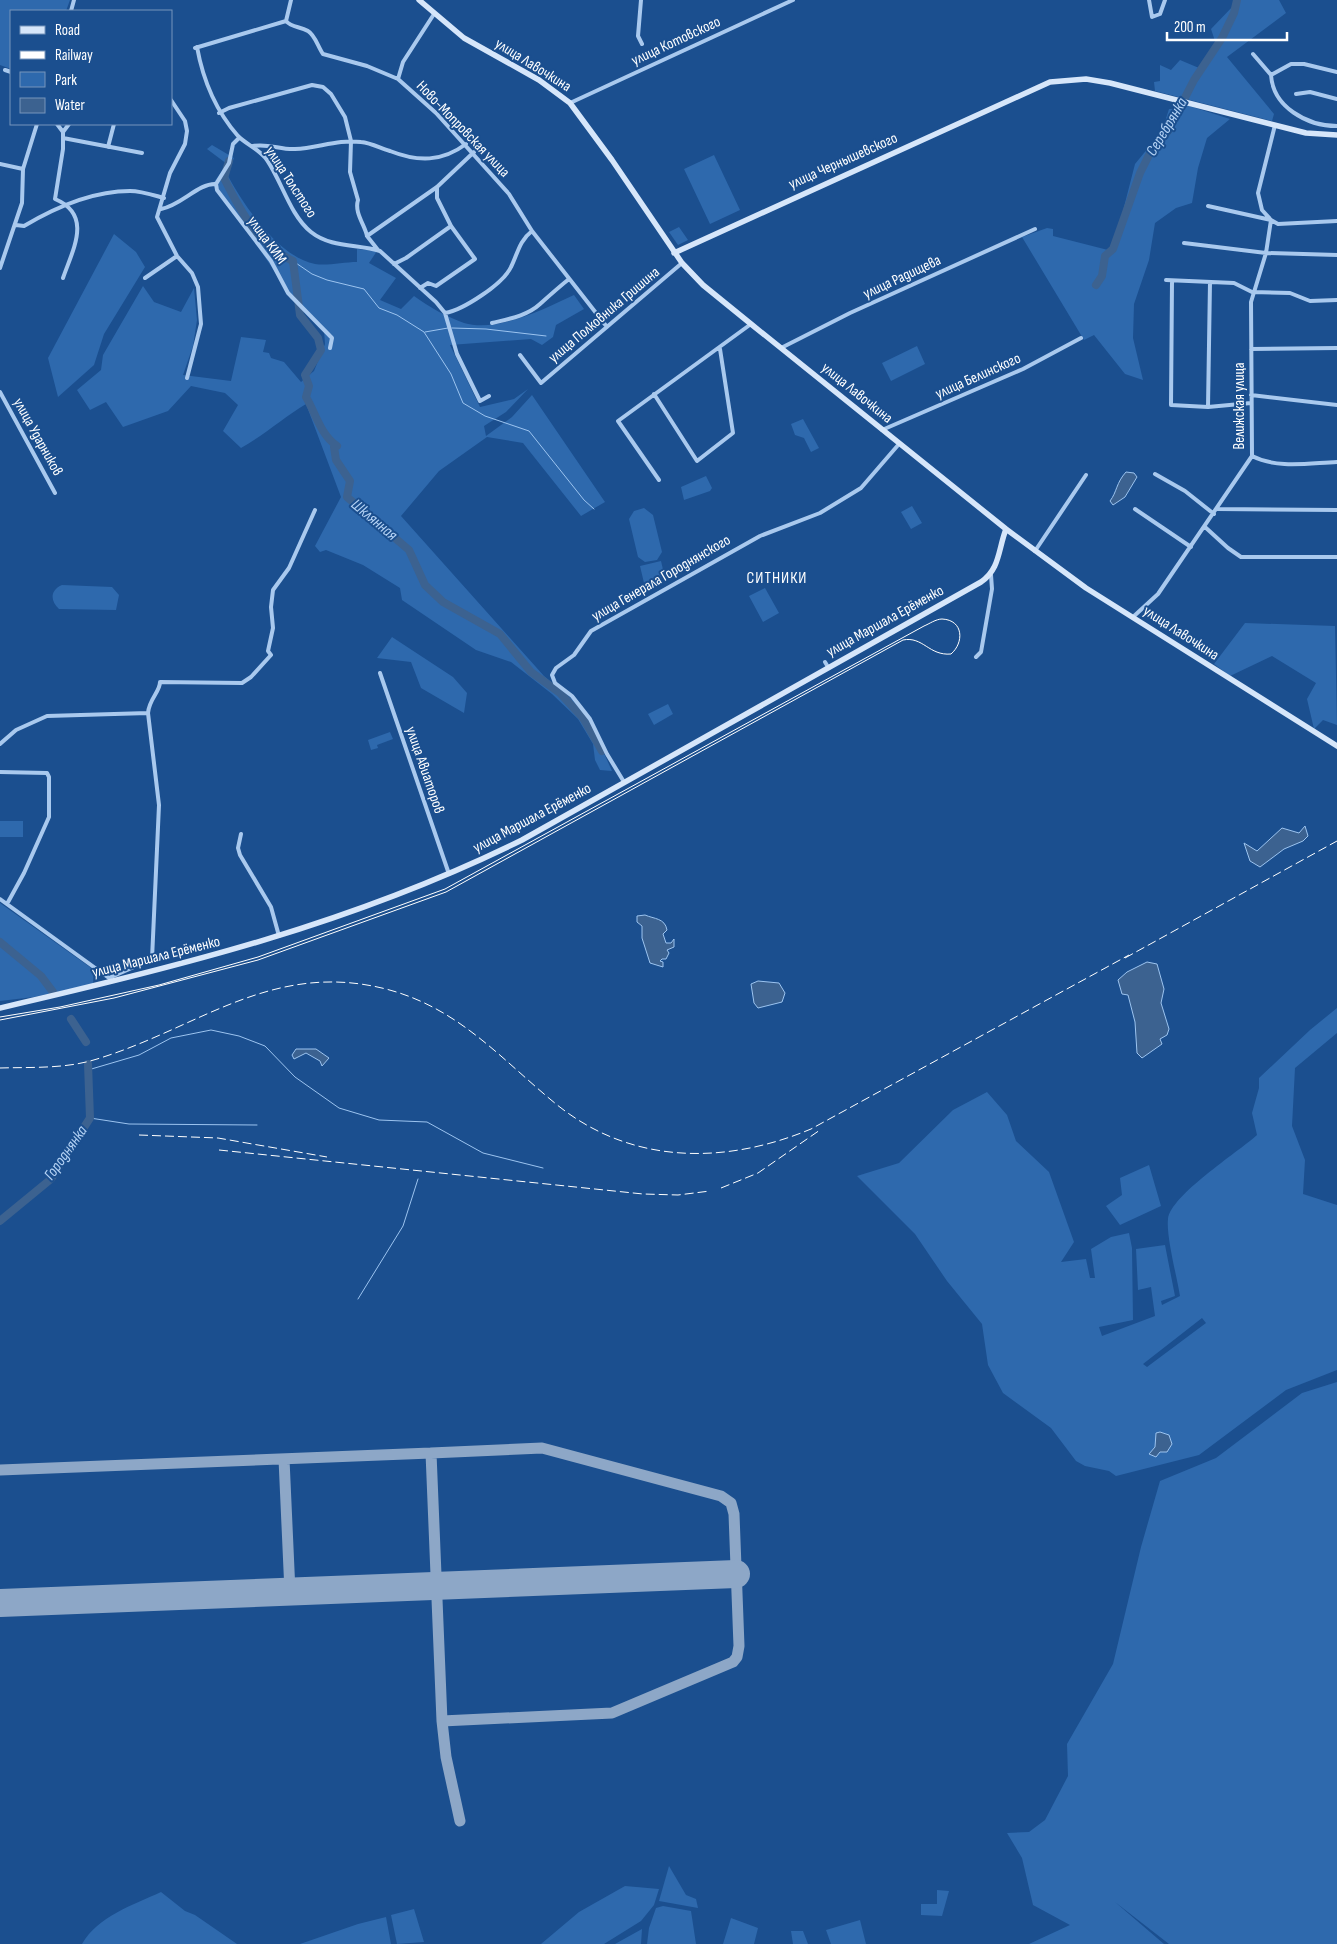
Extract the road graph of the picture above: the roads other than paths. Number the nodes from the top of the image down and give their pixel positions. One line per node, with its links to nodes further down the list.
1 (292, 0): 8 (street)
2 (418, 0): 7 (main road, улица Лавочкина)
3 (641, 0): 9 (street)
4 (792, 0): 19 (street, улица Котовского)
5 (1149, 0): 6 (street)
6 (1165, 0)
7 (434, 14): 15 (street); 19 (main road, улица Лавочкина)
8 (286, 21): 15 (street, Ново-Мопровская улица); 20 (street, улица Толстого)
9 (642, 44)
10 (1253, 54): 14 (street)
11 (5, 70): 12 (street)
12 (10, 72)
13 (1337, 72): 14 (street)
14 (1271, 75): 26 (street)
15 (398, 79): 32 (street, Ново-Мопровская улица)
16 (1296, 94): 17 (street)
17 (1337, 99)
18 (172, 102): 41 (street)
19 (570, 103): 55 (main road, улица Лавочкина)
20 (220, 112): 30 (street, улица Толстого); 31 (street)
21 (37, 125): 38 (street)
22 (58, 125): 27 (street)
23 (68, 125): 27 (street)
24 (114, 125): 34 (street)
25 (1275, 125): 28 (main road, улица Чернышевского); 45 (street); 55 (main road, улица Чернышевского)
26 (1337, 126)
27 (63, 132): 29 (street)
28 (1337, 135)
29 (63, 138): 34 (street); 42 (street)
30 (239, 138): 33 (street, улица Толстого); 39 (street)
31 (351, 141): 32 (street); 33 (street); 51 (street)
32 (466, 144): 35 (street, Ново-Мопровская улица)
33 (253, 146): 53 (street, улица Толстого)
34 (108, 147): 36 (street)
35 (474, 152): 40 (street); 50 (street, Ново-Мопровская улица)
36 (142, 153)
37 (0, 164): 38 (street)
38 (23, 169): 47 (street)
39 (216, 184): 44 (street); 75 (street, улица КИМ)
40 (437, 187): 48 (street); 51 (street)
41 (164, 198): 42 (street); 44 (street)
42 (68, 204): 47 (street); 61 (street)
43 (1208, 206): 45 (street)
44 (162, 208): 56 (street)
45 (1271, 220): 46 (street); 54 (street, Велижская улица)
46 (1337, 221)
47 (16, 225): 60 (street)
48 (451, 226): 59 (street); 67 (street)
49 (1035, 229): 76 (street, улица Радищева)
50 (532, 231): 63 (street, Ново-Мопровская улица); 70 (street)
51 (367, 236): 53 (street)
52 (1184, 243): 54 (street)
53 (380, 252): 59 (street, улица Толстого)
54 (1266, 253): 57 (street); 68 (street, Велижская улица)
55 (674, 254): 58 (main road, улица Лавочкина)
56 (177, 256): 62 (street); 81 (street)
57 (1337, 256)
58 (682, 263): 72 (main road, улица Лавочкина); 73 (street, улица Полковника Гришина)
59 (394, 264): 67 (street, улица Толстого)
60 (0, 268)
61 (63, 278)
62 (145, 278)
63 (569, 278): 71 (street); 73 (street, Ново-Мопровская улица)
64 (1166, 280): 65 (street)
65 (1172, 281): 66 (street); 88 (street)
66 (1210, 282): 68 (street); 88 (street)
67 (420, 288): 70 (street, улица Толстого)
68 (1252, 292): 69 (street); 79 (street, Велижская улица)
69 (1337, 300)
70 (445, 313): 85 (street)
71 (492, 323)
72 (752, 324): 76 (main road, улица Лавочкина); 78 (street)
73 (607, 327): 80 (street, улица Полковника Гришина)
74 (1081, 338): 89 (street, улица Белинского)
75 (330, 348)
76 (781, 348): 89 (main road, улица Лавочкина)
77 (1337, 348): 79 (street)
78 (720, 349): 83 (street); 83 (street)
79 (1251, 349): 84 (street, Велижская улица)
80 (520, 355)
81 (187, 378)
82 (0, 392): 96 (street, улица Ударников)
83 (654, 394): 95 (street)
84 (1251, 395): 86 (street, Велижская улица); 87 (street)
85 (488, 396)
86 (1251, 403): 88 (street); 91 (street, Велижская улица)
87 (1337, 404)
88 (1208, 407)
89 (882, 430): 90 (main road, улица Лавочкина)
90 (899, 444): 103 (main road, улица Лавочкина); 115 (street, улица Генерала Городнянского)
91 (1252, 456): 92 (street); 98 (street, Велижская улица)
92 (1337, 462)
93 (1155, 474): 101 (street)
94 (1086, 476): 105 (street)
95 (660, 480)
96 (55, 493)
97 (1135, 509): 104 (street)
98 (1217, 509): 100 (street); 101 (street, Велижская улица)
99 (315, 510): 111 (street)
100 (1337, 510)
101 (1214, 514): 102 (street, Велижская улица)
102 (1205, 527): 104 (street, Велижская улица); 106 (street)
103 (1006, 529): 105 (main road, улица Лавочкина); 107 (main road)
104 (1191, 547): 108 (street, Велижская улица)
105 (1036, 551): 108 (main road, улица Лавочкина)
106 (1337, 557)
107 (991, 575): 109 (street); 115 (main road, улица Маршала Ерёменко)
108 (1133, 617): 113 (main road, улица Лавочкина)
109 (976, 657)
110 (380, 672): 117 (street, улица Авиаторов)
111 (148, 714): 112 (street); 121 (street)
112 (0, 744)
113 (1337, 746)
114 (0, 772): 119 (street)
115 (624, 782): 117 (main road, улица Маршала Ерёменко)
116 (242, 834): 120 (street)
117 (449, 875): 120 (main road, улица Маршала Ерёменко)
118 (0, 899): 119 (street)
119 (7, 904): 121 (street)
120 (279, 936): 121 (main road, улица Маршала Ерёменко)
121 (109, 980): 122 (main road, улица Маршала Ерёменко)
122 (0, 1008)

